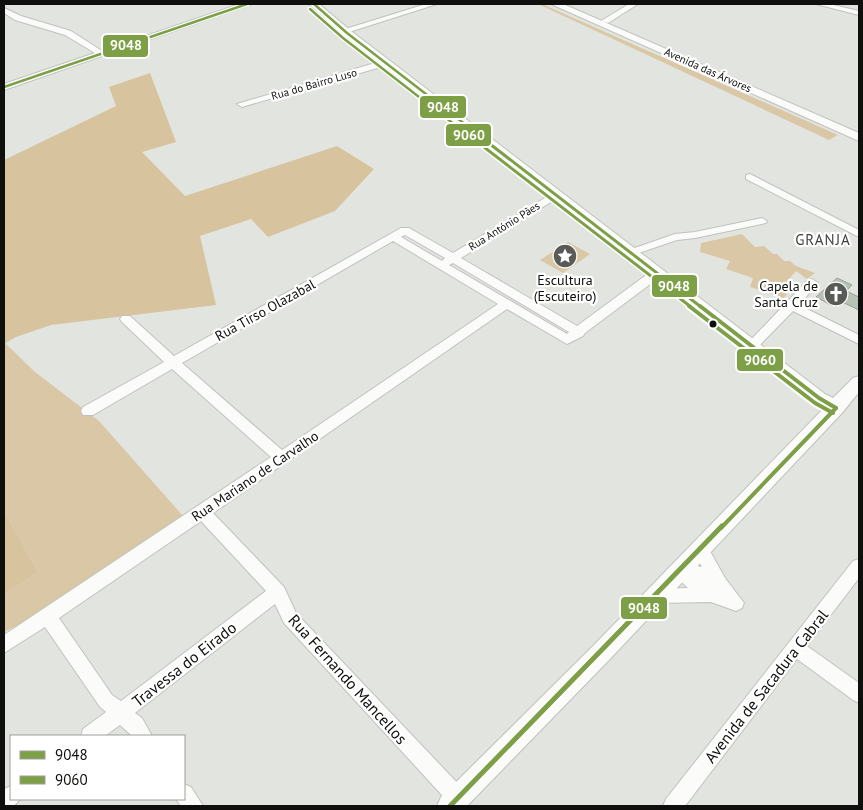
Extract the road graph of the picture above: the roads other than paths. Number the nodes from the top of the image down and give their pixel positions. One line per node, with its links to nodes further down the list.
1 (246, 4): 11 (street)
2 (314, 4): 10 (main road)
3 (434, 4): 10 (street)
4 (556, 4): 15 (main road, Avenida das Árvores)
5 (634, 4): 9 (street)
6 (820, 4): 8 (street)
7 (4, 10): 11 (street)
8 (859, 13)
9 (605, 20)
10 (343, 31): 12 (main road)
11 (102, 54): 13 (street)
12 (385, 63): 14 (street, Rua do Bairro Luso); 17 (main road)
13 (4, 87)
14 (242, 104)
15 (859, 137)
16 (750, 178): 19 (street)
17 (555, 195): 21 (main road); 22 (street, Rua António Pães)
18 (762, 221): 21 (street)
19 (859, 234)
20 (394, 237): 22 (street); 22 (street, Rua Tirso Olazabal); 31 (street, Rua Tirso Olazabal)
21 (630, 253): 23 (main road)
22 (447, 262): 25 (street); 28 (street)
23 (657, 273): 28 (street); 30 (main road)
24 (812, 283): 26 (street)
25 (506, 304): 28 (street); 35 (street, Rua Mariano de Carvalho)
26 (790, 305): 29 (street); 30 (street)
27 (126, 319): 31 (street)
28 (579, 333)
29 (857, 344)
30 (751, 346): 33 (main road)
31 (172, 362): 34 (street, Rua Tirso Olazabal); 35 (street)
32 (859, 382): 33 (main road)
33 (836, 408): 37 (main road)
34 (88, 411)
35 (282, 458): 36 (street, Rua Mariano de Carvalho)
36 (202, 512): 41 (street, Rua Fernando Mancellos); 43 (street, Rua Mariano de Carvalho)
37 (700, 549): 39 (main road); 40 (street)
38 (859, 566): 45 (street, Avenida de Sacadura Cabral)
39 (680, 570): 40 (street); 42 (main road)
40 (714, 589): 42 (street)
41 (278, 592): 47 (street, Travessa do Eirado); 51 (street, Rua Fernando Mancellos)
42 (656, 596): 51 (main road)
43 (48, 616): 44 (street, Rua Mariano de Carvalho); 47 (street)
44 (4, 645)
45 (796, 648): 46 (street); 53 (street, Avenida de Sacadura Cabral)
46 (859, 694)
47 (120, 714): 48 (street, Travessa do Eirado); 49 (street)
48 (91, 735)
49 (142, 735)
50 (185, 796): 52 (street)
51 (454, 802)
52 (192, 806)
53 (673, 806)

